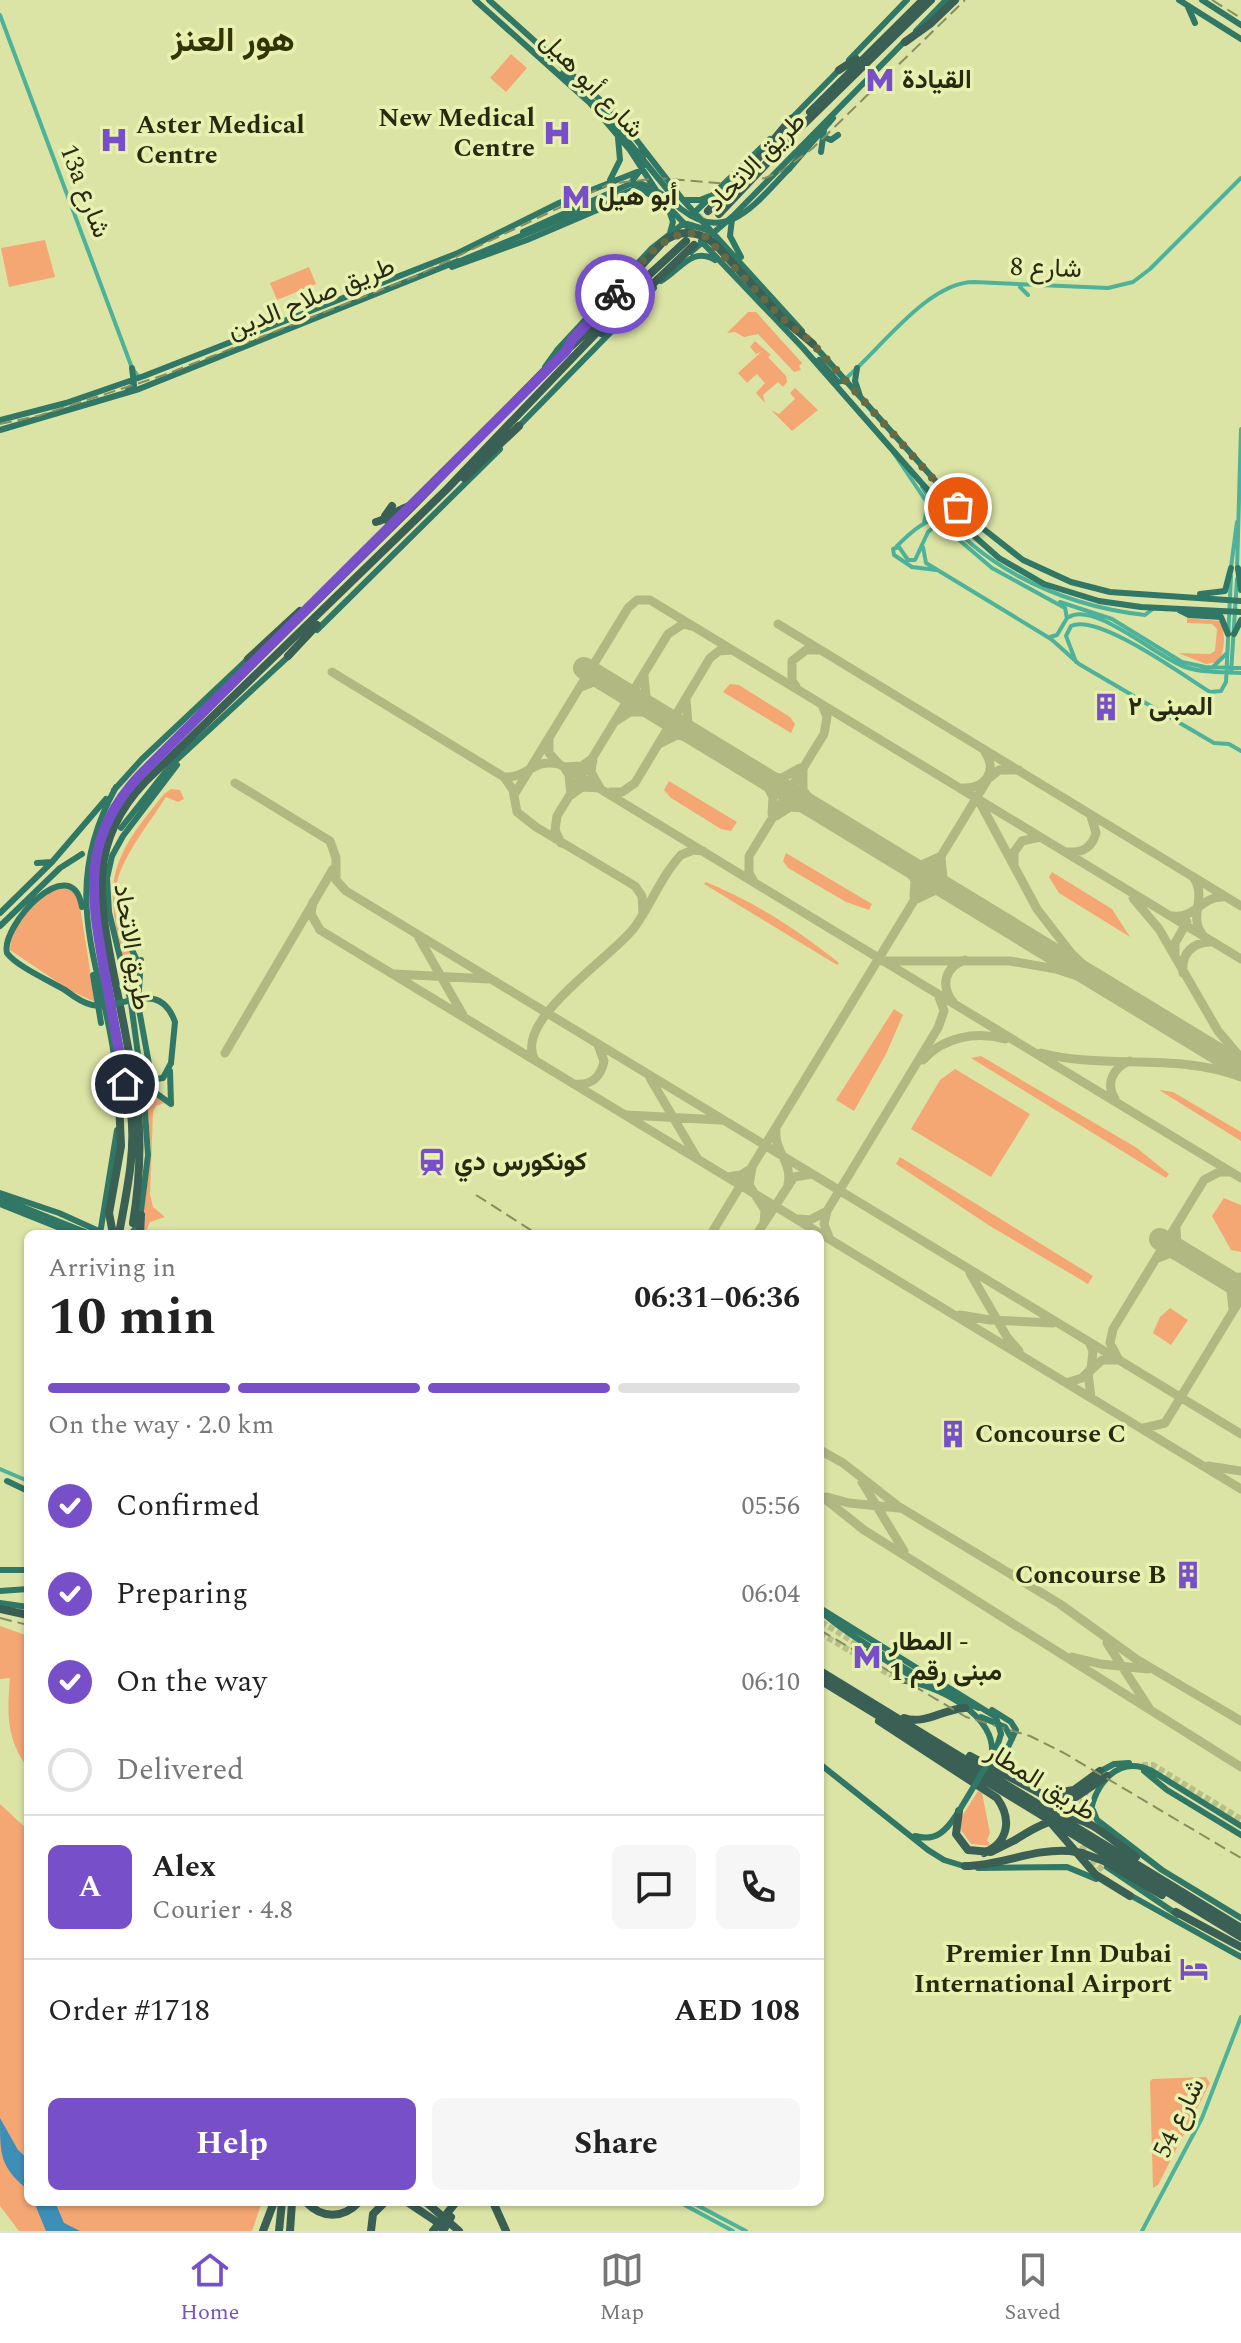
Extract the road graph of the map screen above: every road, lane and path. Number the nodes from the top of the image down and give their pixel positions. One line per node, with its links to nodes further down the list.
1 (475, 0): 19 (main road, شارع أبو هيل)
2 (489, 0): 26 (main road, شارع أبو هيل)
3 (920, 0): 20 (highway); 39 (highway, طريق الاتحاد)
4 (931, 0): 16 (highway, طريق الاتحاد)
5 (939, 0): 16 (highway)
6 (946, 0): 18 (main road, طريق الاتحاد)
7 (955, 0): 18 (highway)
8 (1202, 0): 12 (main road)
9 (904, 2): 20 (main road, طريق الاتحاد)
10 (1183, 2): 14 (main road); 17 (main road)
11 (0, 15): 59 (street, 13a شارع)
12 (1225, 15): 13 (main road); 15 (main road)
13 (1241, 19)
14 (1195, 23)
15 (1241, 25)
16 (904, 28): 39 (highway, طريق الاتحاد)
17 (1241, 39)
18 (905, 42): 21 (main road, طريق الاتحاد)
19 (550, 65): 23 (main road, شارع أبو هيل); 38 (main road, bridge)
20 (839, 70): 22 (main road, طريق الاتحاد)
21 (834, 114): 24 (main road); 40 (main road, طريق الاتحاد)
22 (791, 119): 30 (main road, طريق الاتحاد); 39 (highway)
23 (615, 131): 28 (main road, شارع أبو هيل); 31 (main road)
24 (824, 133): 25 (main road); 27 (main road); 38 (main road, bridge)
25 (838, 135)
26 (638, 140): 28 (main road); 33 (main road, شارع أبو هيل)
27 (821, 152)
28 (642, 170): 31 (main road, طريق صلاح الدين); 32 (main road); 33 (main road); 34 (main road, شارع أبو هيل)
29 (1241, 178): 52 (street, شارع 8)
30 (725, 183): 35 (main road); 38 (main road, طريق الاتحاد)
31 (606, 184): 56 (main road, طريق صلاح الدين)
32 (630, 184): 34 (main road); 48 (main road, طريق صلاح الدين)
33 (672, 185): 35 (main road, شارع أبو هيل)
34 (655, 189): 36 (main road, شارع أبو هيل)
35 (683, 200): 38 (main road, شارع أبو هيل)
36 (663, 201): 37 (main road, شارع أبو هيل); 50 (main road)
37 (669, 208): 41 (main road, شارع أبو هيل); 44 (main road)
38 (692, 213): 41 (main road, طريق الاتحاد); 42 (main road); 43 (main road, شارع أبو هيل); 48 (main road, bridge)
39 (715, 214)
40 (733, 216): 43 (main road, طريق الاتحاد); 47 (main road)
41 (684, 223): 42 (main road); 44 (main road, طريق الاتحاد); 45 (main road, شارع أبو هيل)
42 (701, 229): 43 (main road); 45 (main road)
43 (715, 232): 45 (main road, طريق الاتحاد); 47 (main road, شارع أبو هيل)
44 (670, 233): 61 (main road, طريق الاتحاد)
45 (690, 242): 46 (main road, شارع أبو هيل); 51 (main road, طريق الاتحاد); 58 (highway, طريق الاتحاد); 75 (highway, طريق الاتحاد)
46 (712, 252): 47 (main road); 49 (main road, شارع أبو هيل)
47 (742, 263): 57 (main road)
48 (453, 264): 50 (main road, طريق صلاح الدين)
49 (722, 265): 51 (main road); 57 (main road, شارع أبو هيل)
50 (433, 271): 53 (main road, طريق صلاح الدين)
51 (661, 281): 70 (main road, طريق الاتحاد)
52 (1018, 286): 54 (street); 60 (street, شارع 8)
53 (372, 295): 55 (main road); 62 (main road, طريق صلاح الدين)
54 (1028, 295)
55 (369, 303)
56 (223, 346): 62 (main road); 63 (main road, طريق صلاح الدين)
57 (808, 346): 58 (highway, bridge); 64 (main road); 73 (main road)
58 (566, 351): 61 (highway, طريق الاتحاد)
59 (132, 368): 63 (main road)
60 (857, 368): 64 (street, شارع 8); 67 (main road)
61 (543, 372): 76 (highway, طريق الاتحاد)
62 (169, 377): 65 (main road, طريق صلاح الدين)
63 (139, 378): 65 (main road); 68 (main road); 69 (main road)
64 (844, 380): 67 (main road)
65 (139, 389): 66 (main road); 68 (main road, طريق صلاح الدين)
66 (143, 398)
67 (861, 399): 92 (main road)
68 (91, 405): 72 (main road, طريق صلاح الدين)
69 (0, 420)
70 (519, 426): 75 (highway); 105 (main road, طريق الاتحاد)
71 (1241, 429): 86 (street)
72 (0, 430)
73 (892, 450): 74 (main road); 81 (street)
74 (917, 478): 79 (street); 89 (main road)
75 (447, 489): 90 (highway, طريق الاتحاد)
76 (414, 505): 78 (highway); 94 (highway, طريق الاتحاد)
77 (392, 506): 78 (highway)
78 (387, 520): 80 (highway)
79 (945, 520): 81 (street); 89 (street)
80 (376, 522)
81 (924, 523): 82 (street)
82 (909, 537): 83 (street); 85 (street)
83 (896, 547): 85 (street); 87 (street)
84 (923, 547): 85 (street); 87 (street); 91 (street)
85 (904, 553)
86 (1234, 568): 88 (main road); 92 (main road); 93 (street)
87 (938, 571): 103 (street)
88 (1241, 590)
89 (1064, 595): 95 (main road); 97 (street)
90 (340, 596): 105 (highway); 130 (highway, طريق الاتحاد)
91 (1046, 597): 100 (street); 109 (street)
92 (1180, 597): 93 (main road)
93 (1236, 600): 99 (street)
94 (318, 601): 107 (highway); 134 (highway, طريق الاتحاد)
95 (1099, 601): 96 (main road); 97 (main road)
96 (1154, 608): 97 (street); 98 (main road)
97 (1106, 609)
98 (1176, 609): 99 (main road); 102 (main road)
99 (1235, 612): 102 (street)
100 (1067, 618): 103 (street); 110 (street)
101 (1241, 620): 102 (main road)
102 (1231, 634): 104 (street); 106 (street)
103 (1048, 637): 108 (street)
104 (1227, 652): 109 (street); 110 (street)
105 (288, 656): 112 (main road, طريق الاتحاد)
106 (1232, 657): 110 (street); 111 (street)
107 (248, 659): 114 (main road)
108 (1076, 663): 110 (street); 113 (street)
109 (1213, 667): 110 (street)
110 (1229, 670): 111 (street)
111 (1241, 670)
112 (204, 736): 115 (main road, طريق الاتحاد); 128 (main road)
113 (1241, 751)
114 (116, 787): 117 (main road); 123 (main road)
115 (121, 828)
116 (82, 854): 124 (main road)
117 (52, 862): 118 (main road); 120 (main road)
118 (37, 863)
119 (17, 884): 120 (main road)
120 (18, 895): 122 (main road)
121 (29, 904): 123 (main road); 124 (main road); 133 (main road, bridge)
122 (0, 913)
123 (87, 925): 126 (main road)
124 (0, 928)
125 (130, 946): 128 (main road)
126 (92, 952): 129 (main road); 132 (main road)
127 (141, 960): 133 (main road)
128 (121, 961): 131 (main road)
129 (101, 1023)
130 (124, 1027): 136 (highway); 140 (highway, طريق الاتحاد)
131 (135, 1028): 133 (main road); 136 (main road)
132 (108, 1033): 134 (highway); 135 (main road)
133 (171, 1063)
134 (125, 1084): 135 (highway, طريق الاتحاد)
135 (123, 1100): 138 (main road); 146 (highway); 147 (highway, طريق الاتحاد)
136 (145, 1103): 140 (main road)
137 (0, 1196): 141 (main road); 143 (main road)
138 (106, 1202): 141 (main road); 145 (main road)
139 (0, 1204): 142 (main road)
140 (138, 1220): 148 (main road); 149 (highway, طريق الاتحاد)
141 (79, 1221): 144 (main road)
142 (64, 1230)
143 (94, 1230)
144 (98, 1230)
145 (104, 1230)
146 (105, 1230)
147 (105, 1230)
148 (133, 1230)
149 (138, 1230)
150 (0, 1469): 152 (street)
151 (0, 1476): 153 (street)
152 (24, 1479)
153 (9, 1482): 154 (main road)
154 (24, 1488)
155 (0, 1570): 156 (main road)
156 (24, 1570)
157 (24, 1589): 158 (main road)
158 (0, 1591)
159 (0, 1606): 160 (main road); 162 (highway)
160 (24, 1607)
161 (824, 1610): 166 (main road)
162 (24, 1614)
163 (824, 1622): 165 (main road)
164 (824, 1622): 168 (main road)
165 (893, 1659): 166 (main road); 168 (main road)
166 (905, 1659): 172 (main road)
167 (824, 1673): 173 (highway, طريق المطار)
168 (918, 1674): 175 (main road)
169 (901, 1676): 174 (main road)
170 (824, 1682): 171 (highway, طريق المطار)
171 (847, 1695): 185 (highway, طريق المطار); 192 (highway)
172 (964, 1696): 175 (main road); 178 (main road)
173 (875, 1705): 174 (highway); 177 (highway, طريق المطار)
174 (965, 1708): 176 (main road)
175 (987, 1710): 179 (main road, bridge)
176 (974, 1714): 178 (main road); 179 (main road)
177 (924, 1735): 183 (highway); 196 (highway, طريق المطار)
178 (1012, 1739): 183 (main road)
179 (991, 1758): 187 (main road, bridge)
180 (1135, 1765): 182 (main road)
181 (824, 1767): 190 (main road)
182 (1107, 1773): 183 (highway); 184 (main road); 186 (main road); 189 (main road); 191 (main road)
183 (1007, 1775)
184 (1088, 1788)
185 (1005, 1791): 195 (highway); 199 (highway, طريق المطار)
186 (1092, 1802): 188 (main road); 198 (main road)
187 (959, 1811): 190 (main road); 192 (highway)
188 (1090, 1815)
189 (1241, 1826)
190 (905, 1830): 193 (main road)
191 (1241, 1835)
192 (984, 1853): 196 (highway, bridge)
193 (965, 1866): 195 (main road); 199 (highway, bridge)
194 (1106, 1870): 195 (main road)
195 (1133, 1892): 197 (main road); 202 (main road)
196 (1200, 1904): 200 (highway, طريق المطار)
197 (1176, 1912): 202 (main road); 203 (highway)
198 (1241, 1918)
199 (1210, 1919): 201 (highway, طريق المطار)
200 (1241, 1928)
201 (1241, 1937)
202 (1223, 1947): 204 (main road)
203 (1241, 1947)
204 (1241, 1957)
205 (1241, 2017): 230 (street, شارع 54)
206 (272, 2206): 222 (highway)
207 (282, 2206): 223 (highway)
208 (292, 2206): 224 (highway)
209 (311, 2206): 210 (highway)
210 (354, 2206)
211 (381, 2206): 225 (highway)
212 (412, 2206): 220 (highway)
213 (421, 2206): 220 (highway)
214 (431, 2206): 227 (highway)
215 (455, 2206): 226 (highway, bridge)
216 (457, 2206): 220 (highway, bridge)
217 (497, 2206): 221 (highway)
218 (686, 2206): 228 (street)
219 (699, 2206): 229 (street)
220 (444, 2230)
221 (506, 2230)
222 (263, 2231)
223 (279, 2231)
224 (290, 2231)
225 (371, 2231)
226 (433, 2231)
227 (459, 2231)
228 (733, 2231)
229 (746, 2231)
230 (1142, 2231)

